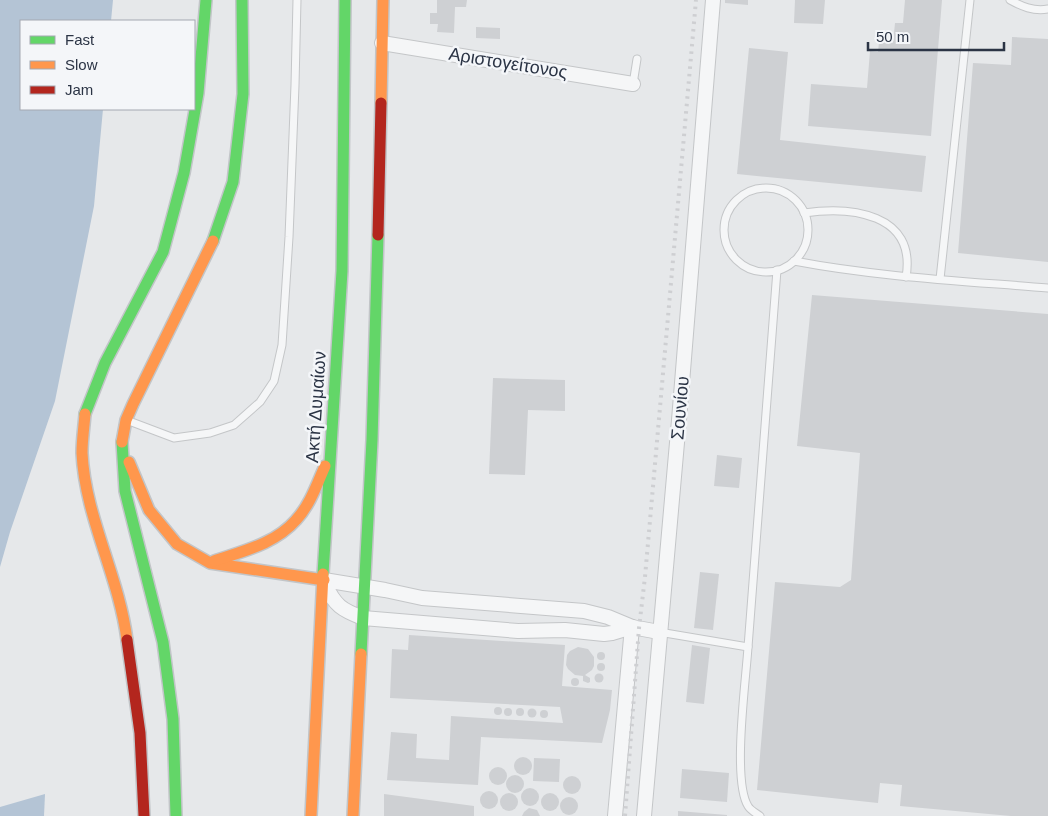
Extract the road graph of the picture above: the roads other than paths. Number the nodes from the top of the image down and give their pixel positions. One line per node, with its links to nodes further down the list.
1 (206, 0): 31 (main road)
2 (242, 0): 19 (main road)
3 (297, 0): 19 (lane)
4 (345, 0): 21 (main road, Ακτή Δυμαίων)
5 (383, 0): 10 (main road)
6 (713, 0): 29 (street, Σουνίου)
7 (970, 0): 17 (lane)
8 (1010, 0): 9 (lane)
9 (1048, 9)
10 (382, 43): 12 (street, Αριστογείτονος); 24 (main road)
11 (637, 59): 12 (lane)
12 (633, 84)
13 (804, 213): 14 (lane); 15 (lane); 16 (lane)
14 (794, 261): 15 (lane); 16 (lane)
15 (777, 270): 30 (lane)
16 (906, 276): 17 (lane)
17 (940, 279): 18 (lane)
18 (1048, 288)
19 (126, 420): 20 (main road)
20 (121, 445): 22 (main road); 32 (main road)
21 (330, 456): 22 (main road); 23 (main road, Ακτή Δυμαίων)
22 (210, 563): 23 (main road)
23 (324, 580): 24 (street); 26 (street); 33 (main road, Ακτή Δυμαίων)
24 (365, 587): 25 (street); 26 (main road)
25 (520, 606): 27 (street); 28 (street)
26 (363, 618): 28 (street); 34 (main road)
27 (632, 627): 28 (street); 29 (street); 35 (street)
28 (518, 631)
29 (659, 632): 30 (lane); 36 (street, Σουνίου)
30 (748, 647): 37 (lane)
31 (144, 816)
32 (176, 816)
33 (311, 816)
34 (354, 816)
35 (615, 816)
36 (644, 816)
37 (760, 816)

